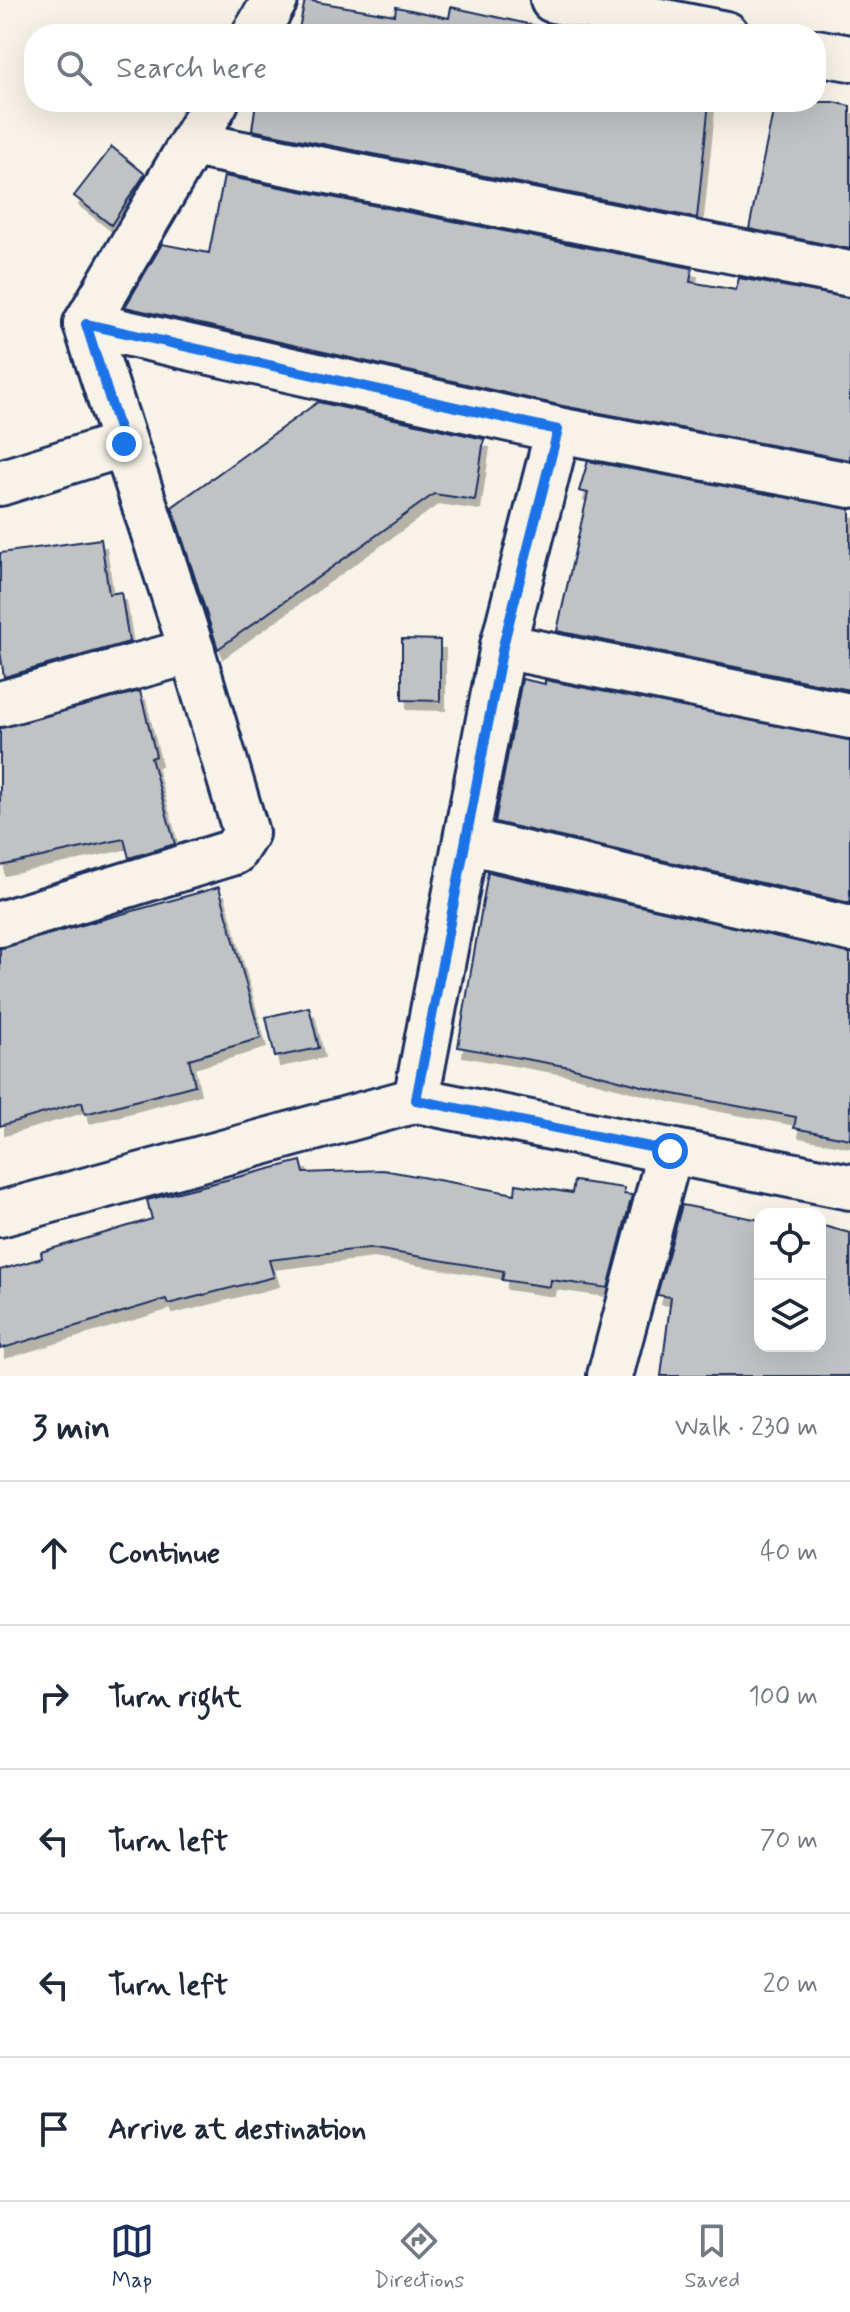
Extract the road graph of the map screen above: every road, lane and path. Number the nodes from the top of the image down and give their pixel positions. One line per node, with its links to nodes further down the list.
1 (275, 0): 3 (street)
2 (553, 0): 4 (street)
3 (261, 24)
4 (675, 24)
5 (826, 54): 6 (street)
6 (850, 58)
7 (210, 112): 8 (street)
8 (192, 144): 9 (street); 10 (street)
9 (850, 274)
10 (86, 324): 11 (street); 12 (street)
11 (558, 430): 14 (street); 15 (street)
12 (124, 444): 13 (street); 16 (street)
13 (0, 483)
14 (850, 485)
15 (503, 646): 18 (street); 19 (street)
16 (192, 651): 17 (street); 20 (street)
17 (0, 704)
18 (850, 716)
19 (467, 841): 21 (street); 22 (street)
20 (0, 924)
21 (850, 929)
22 (416, 1100): 23 (street); 25 (street)
23 (670, 1151): 24 (street); 26 (street)
24 (850, 1187)
25 (0, 1214)
26 (610, 1376)

